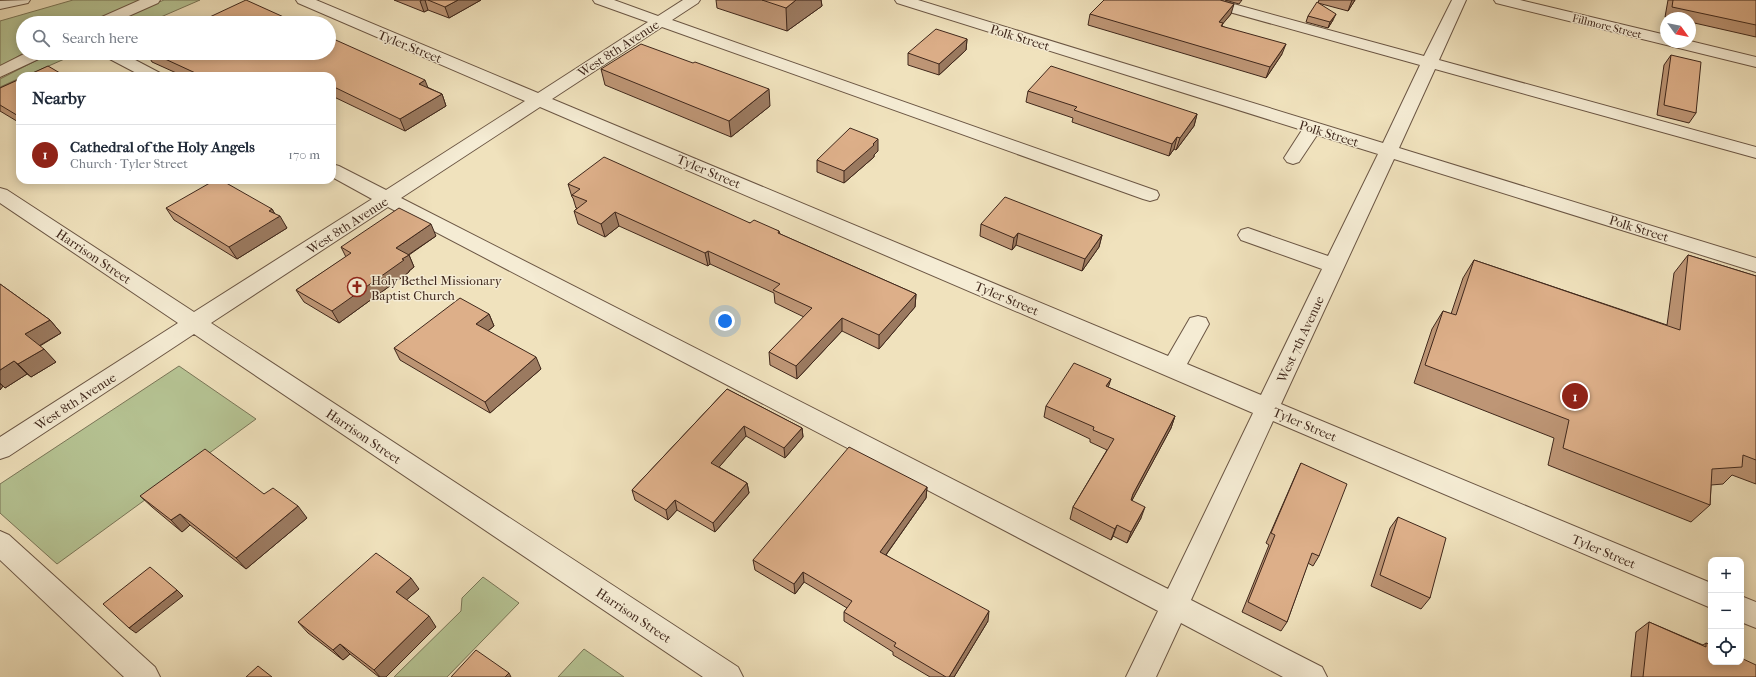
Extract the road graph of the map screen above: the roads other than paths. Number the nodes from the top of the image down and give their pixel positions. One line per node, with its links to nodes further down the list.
1 (23, 0): 10 (street)
2 (153, 0): 11 (street)
3 (303, 0): 21 (street, Tyler Street)
4 (600, 0): 12 (street)
5 (693, 0): 12 (street, West 8th Avenue)
6 (902, 0): 22 (street, Polk Street)
7 (1202, 0): 17 (street)
8 (1459, 0): 17 (street, West 7th Avenue)
9 (1501, 0): 13 (street, Fillmore Street)
10 (0, 5)
11 (116, 16)
12 (660, 21): 21 (street, West 8th Avenue); 28 (street)
13 (1660, 39)
14 (1696, 48): 18 (street)
15 (25, 60): 19 (street)
16 (123, 60): 20 (street)
17 (1430, 62): 23 (street, West 7th Avenue); 24 (street)
18 (1756, 62)
19 (0, 72)
20 (146, 72)
21 (539, 99): 29 (street, West 8th Avenue); 35 (street, Tyler Street)
22 (1312, 128): 23 (street, Polk Street); 25 (street)
23 (1388, 151): 31 (street, Polk Street); 32 (street, West 7th Avenue)
24 (1756, 153)
25 (1293, 158)
26 (336, 172): 29 (street)
27 (0, 194): 33 (street, Harrison Street)
28 (1150, 195)
29 (387, 198): 33 (street, West 8th Avenue); 40 (street)
30 (1248, 235): 32 (street)
31 (1756, 265)
32 (1335, 266): 36 (street, West 7th Avenue)
33 (194, 324): 37 (street, West 8th Avenue); 44 (street, Harrison Street)
34 (1198, 324): 35 (street)
35 (1173, 368): 36 (street, Tyler Street)
36 (1268, 408): 39 (street, Tyler Street); 40 (street, West 7th Avenue)
37 (0, 449)
38 (0, 543): 43 (street)
39 (1708, 595)
40 (1174, 606): 45 (street, West 7th Avenue); 46 (street)
41 (1744, 610): 42 (street)
42 (1756, 615)
43 (145, 677)
44 (728, 677)
45 (1141, 677)
46 (1312, 677)

